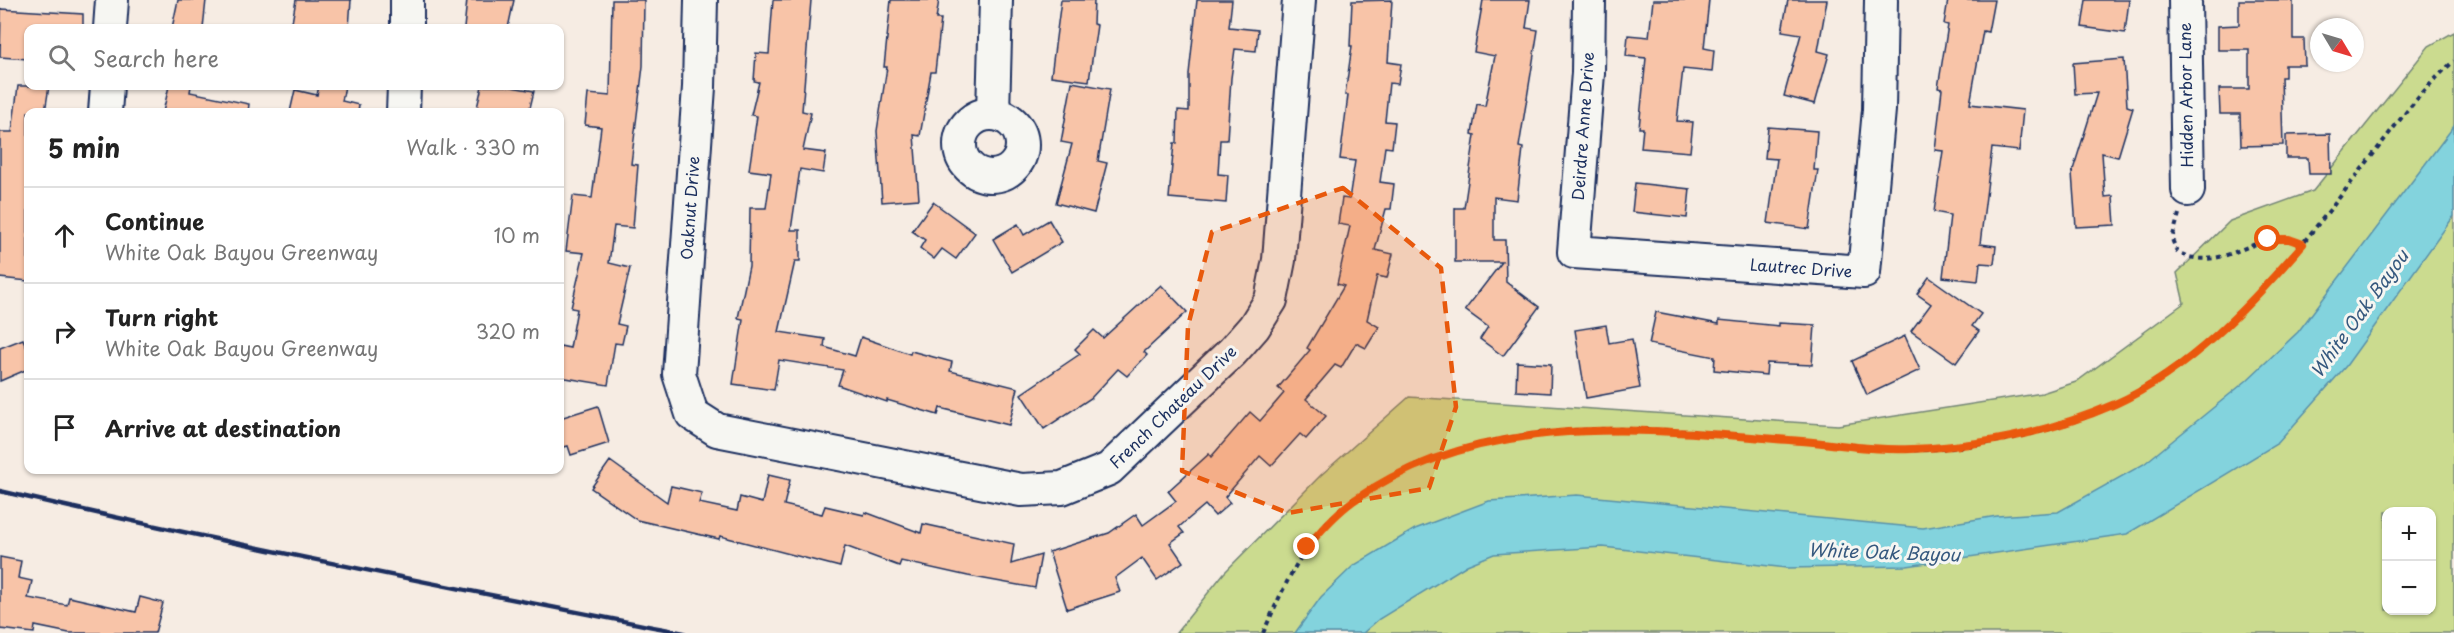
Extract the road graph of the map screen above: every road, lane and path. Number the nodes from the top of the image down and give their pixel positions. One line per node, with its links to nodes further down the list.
1 (112, 0): 9 (street)
2 (407, 0): 10 (street)
3 (701, 0): 20 (street, Oaknut Drive)
4 (996, 0): 16 (street)
5 (1299, 0): 20 (street, French Chateau Drive)
6 (1589, 0): 19 (street, Deirdre Anne Drive)
7 (1881, 0): 19 (street, Lautrec Drive)
8 (2185, 0): 17 (street, Hidden Arbor Lane)
9 (110, 24)
10 (407, 24)
11 (2454, 61): 18 (path)
12 (107, 90): 14 (street)
13 (404, 90): 15 (street)
14 (105, 108)
15 (403, 108)
16 (993, 113)
17 (2188, 190): 18 (path)
18 (2303, 244): 21 (path)
19 (1574, 252)
20 (692, 414)
21 (1263, 633)

